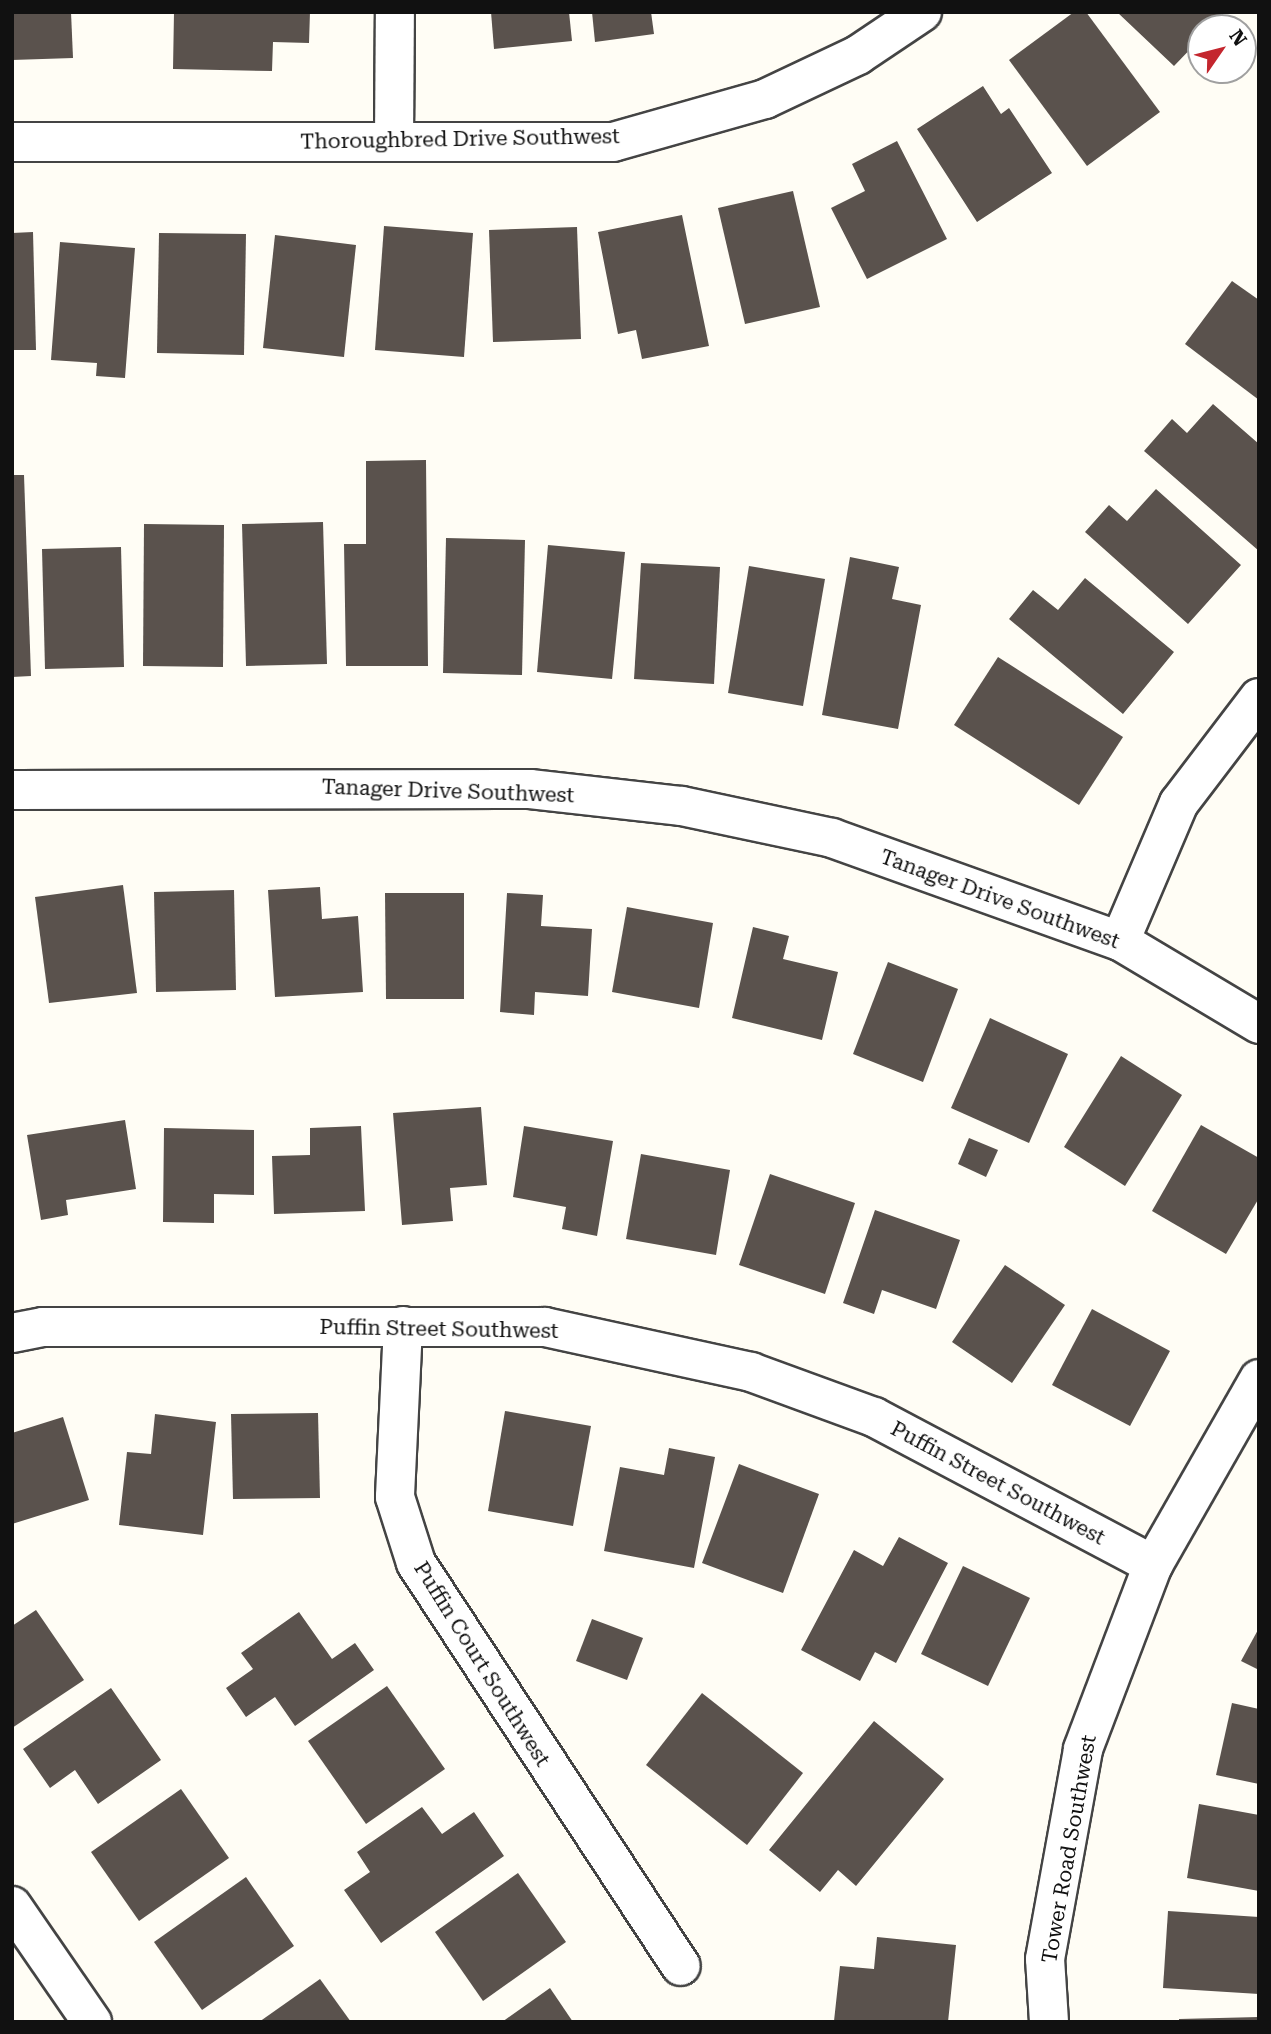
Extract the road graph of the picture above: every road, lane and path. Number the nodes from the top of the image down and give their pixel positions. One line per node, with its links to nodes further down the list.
1 (395, 12): 3 (street)
2 (922, 12): 3 (street, Thoroughbred Drive Southwest)
3 (394, 141): 4 (street, Thoroughbred Drive Southwest)
4 (12, 142)
5 (1259, 698): 7 (street)
6 (12, 790): 7 (street, Tanager Drive Southwest)
7 (1120, 941): 8 (street, Tanager Drive Southwest)
8 (1259, 1024)
9 (403, 1326): 10 (street, Puffin Street Southwest); 12 (street, Puffin Street Southwest); 14 (street, Puffin Court Southwest)
10 (12, 1333)
11 (1259, 1379): 12 (street, Tower Road Southwest)
12 (1153, 1565): 16 (street, Tower Road Southwest)
13 (12, 1906): 15 (street)
14 (681, 1966)
15 (92, 2022)
16 (1049, 2022)

